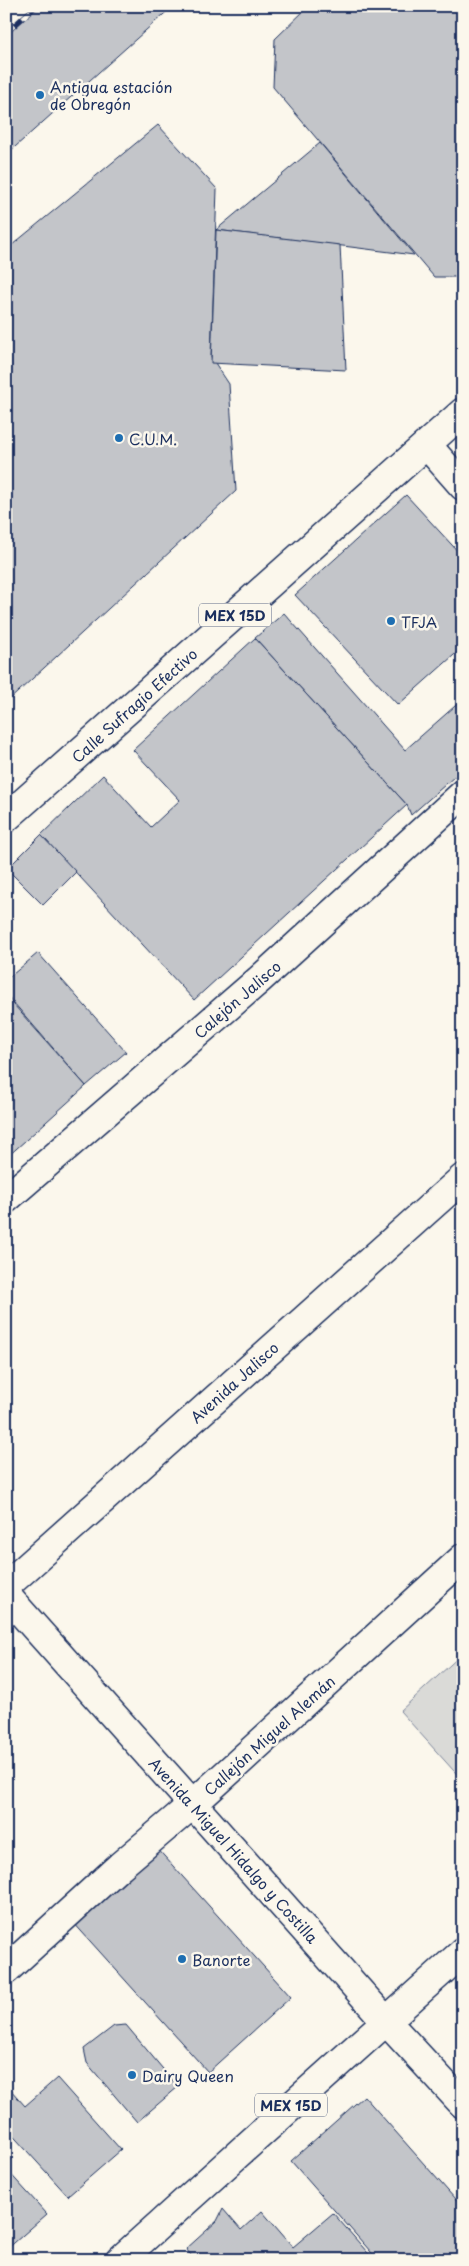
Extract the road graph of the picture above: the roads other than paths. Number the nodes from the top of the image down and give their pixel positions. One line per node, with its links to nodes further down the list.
1 (463, 412): 2 (main road, Calle Sufragio Efectivo / MEX 15D)
2 (427, 445): 3 (main road); 5 (main road, Calle Sufragio Efectivo / MEX 15D)
3 (463, 486)
4 (463, 794): 7 (main road, Calejón Jalisco)
5 (6, 818)
6 (463, 1178): 9 (main road, Avenida Jalisco)
7 (6, 1199)
8 (463, 1558): 11 (main road, Callejón Miguel Alemán)
9 (6, 1586)
10 (6, 1595): 11 (main road, Avenida Miguel Hidalgo y Costilla)
11 (193, 1804): 13 (main road, Callejón Miguel Alemán); 14 (main road, Avenida Miguel Hidalgo y Costilla)
12 (463, 1952): 14 (main road, MEX 15D)
13 (6, 1970)
14 (386, 2021): 15 (main road, Avenida Miguel Hidalgo y Costilla); 16 (main road, MEX 15D)
15 (463, 2104)
16 (120, 2260)

